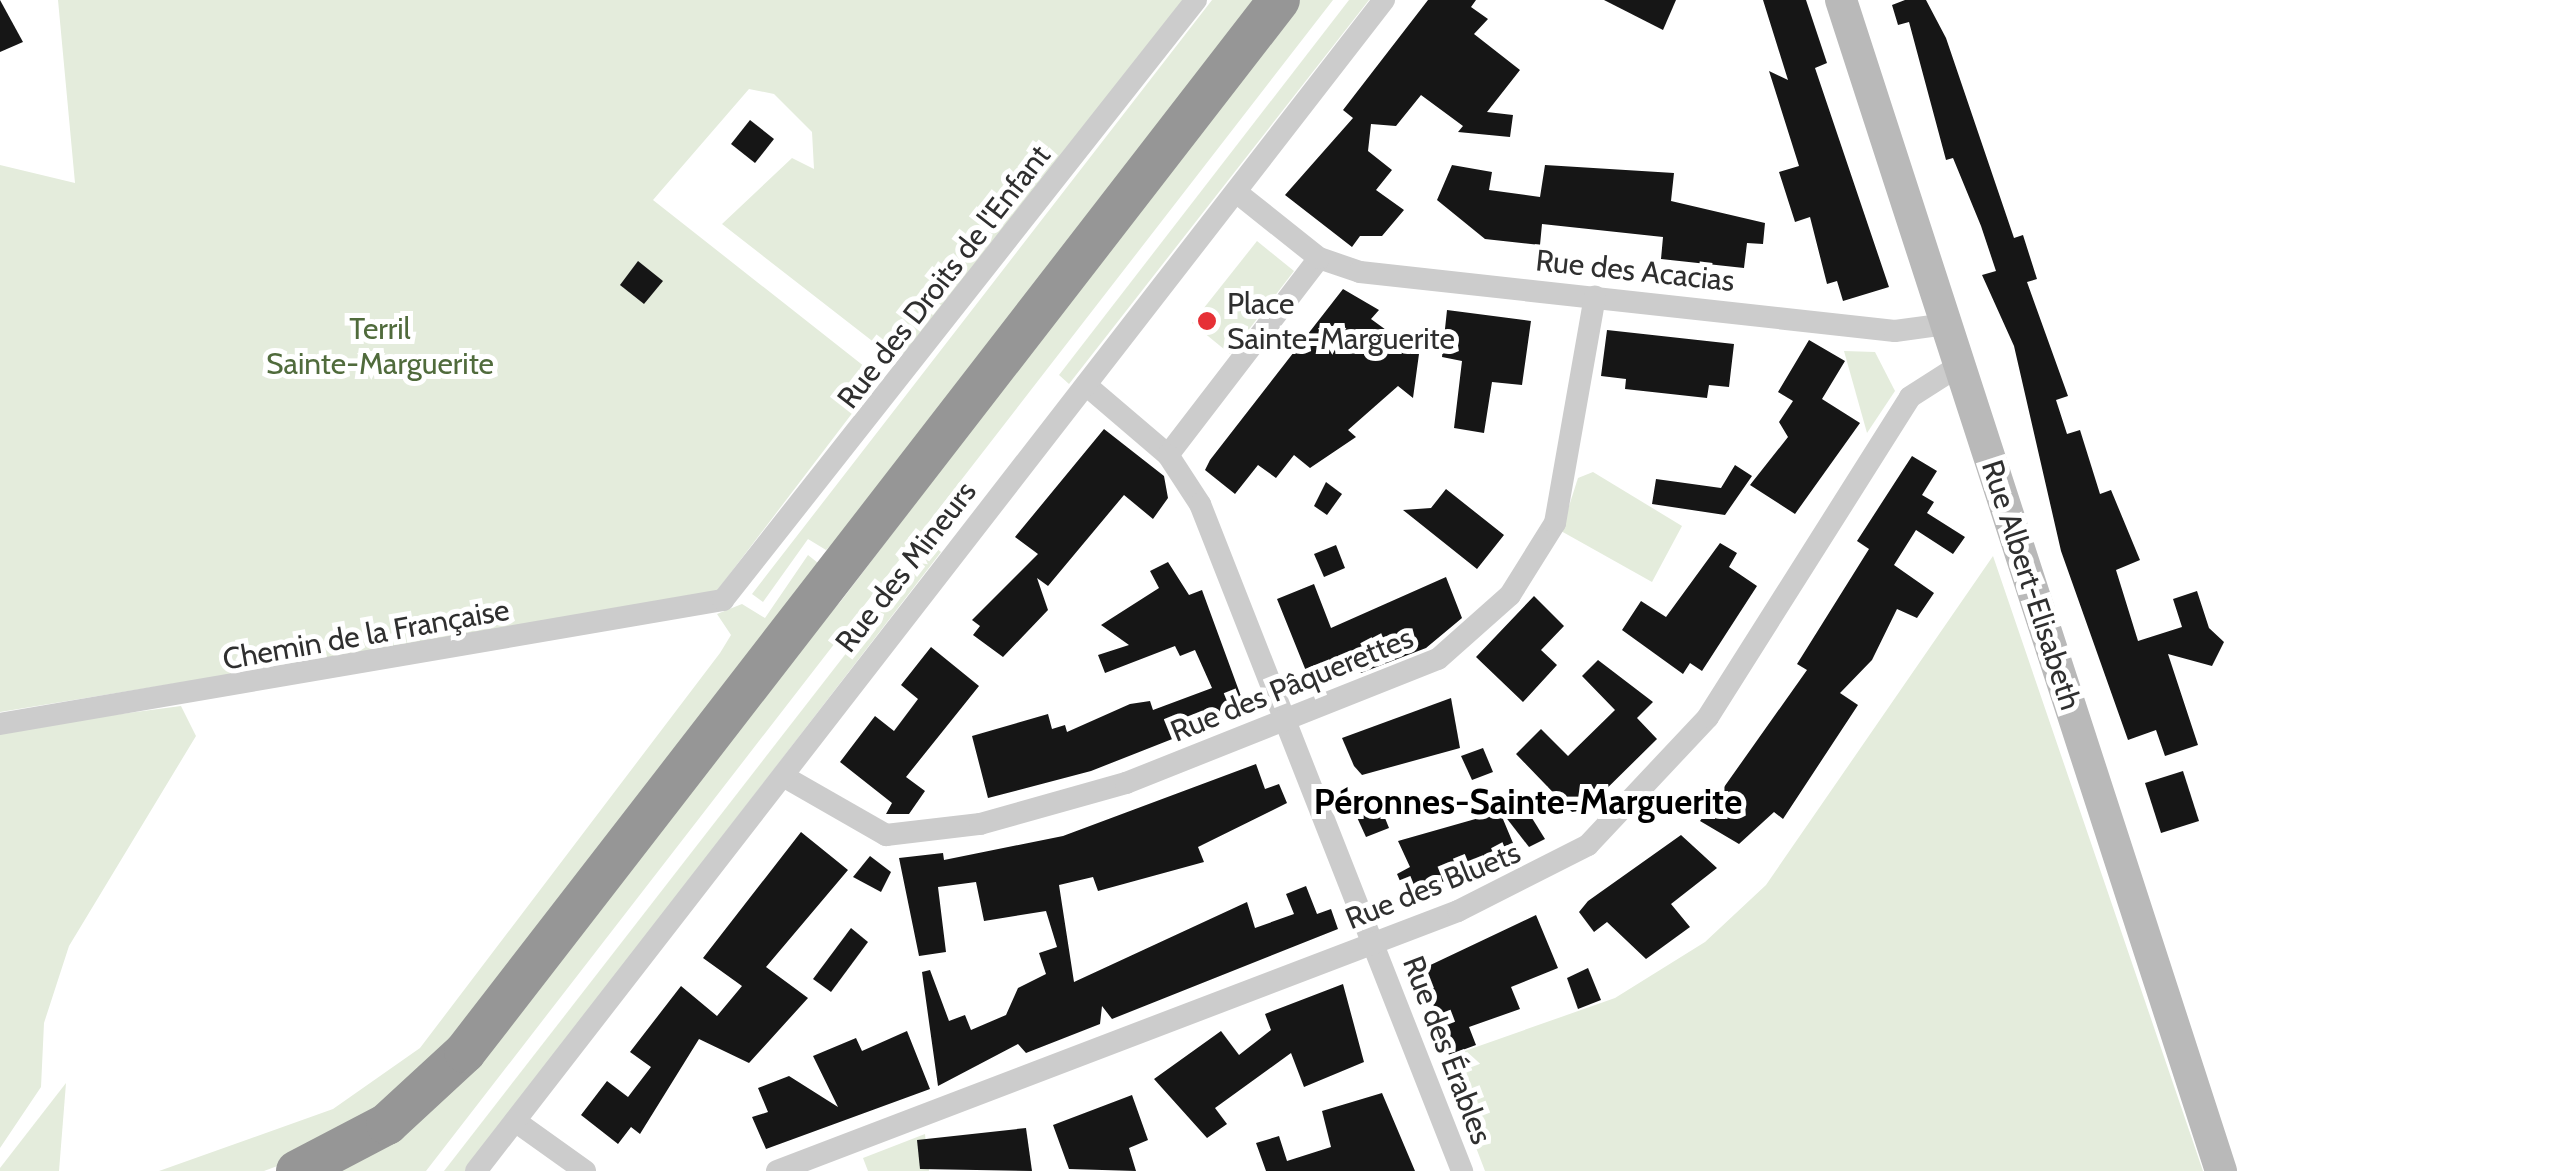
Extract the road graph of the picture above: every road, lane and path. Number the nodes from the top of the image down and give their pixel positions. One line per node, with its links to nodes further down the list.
1 (1196, 0): 12 (street, Rue des Droits de l'Enfant)
2 (1279, 0): 18 (highway)
3 (1384, 0): 5 (street, Rue des Mineurs)
4 (1841, 0): 8 (street, Rue Albert-Elisabeth)
5 (1236, 192): 6 (street); 10 (street, Rue des Mineurs)
6 (1319, 258): 7 (street, Rue des Acacias); 11 (street)
7 (1595, 297): 8 (street, Rue des Acacias); 14 (street, Rue des Pâquerettes)
8 (1946, 324): 9 (street, Rue Albert-Elisabeth)
9 (1960, 365): 16 (street, Rue des Bluets); 23 (street, Rue Albert-Elisabeth)
10 (1086, 385): 11 (street); 15 (street, Rue des Mineurs)
11 (1168, 454): 14 (street, Rue des Érables)
12 (738, 591): 13 (street, Chemin de la Française)
13 (0, 724)
14 (1285, 725): 15 (street, Rue des Pâquerettes); 16 (street, Rue des Érables)
15 (783, 776): 17 (street, Rue des Mineurs)
16 (1373, 943): 21 (street, Rue des Bluets); 22 (street, Rue des Érables)
17 (515, 1121): 19 (street, Rue des Mineurs); 20 (street)
18 (297, 1171)
19 (476, 1171)
20 (585, 1171)
21 (778, 1171)
22 (1462, 1171)
23 (2221, 1171)

